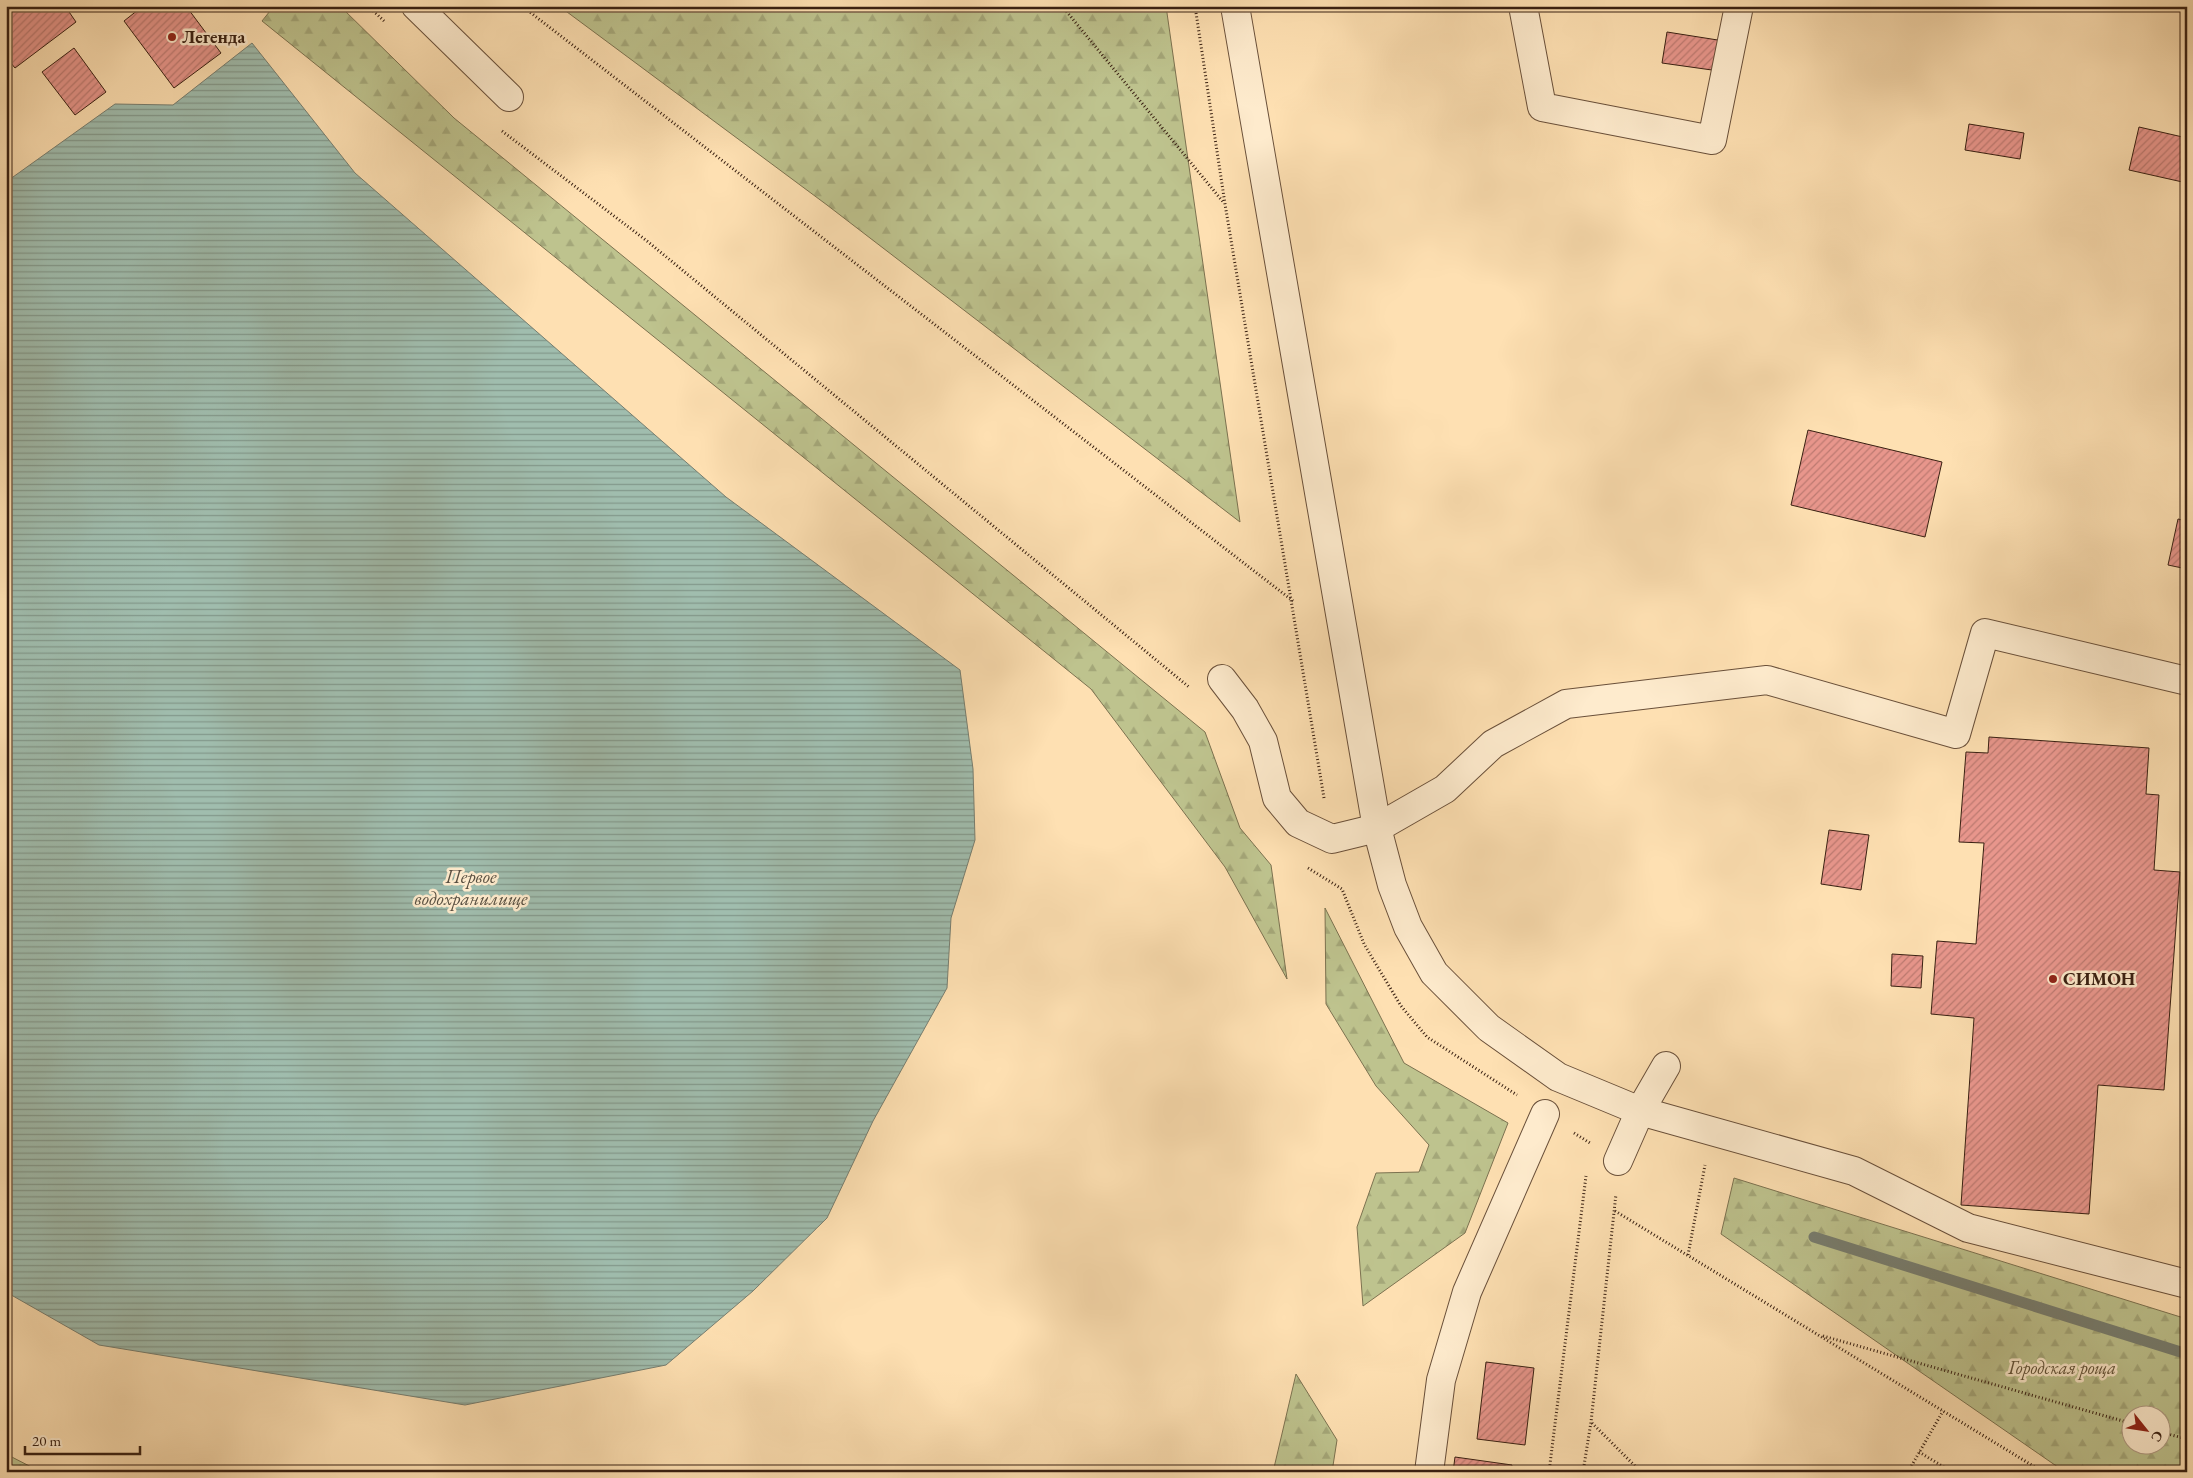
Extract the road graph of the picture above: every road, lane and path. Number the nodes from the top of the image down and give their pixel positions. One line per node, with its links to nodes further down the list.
1 (368, 6): 9 (path)
2 (416, 6): 10 (lane)
3 (522, 6): 13 (path)
4 (1062, 6): 12 (path)
5 (1195, 6): 12 (path)
6 (1235, 6): 18 (lane)
7 (1523, 6): 8 (lane)
8 (1739, 6)
9 (389, 26)
10 (509, 97)
11 (500, 129): 16 (path)
12 (1225, 204): 13 (path)
13 (1293, 601): 17 (path)
14 (1222, 679): 18 (lane)
15 (2187, 681): 18 (lane)
16 (1193, 690)
17 (1326, 808)
18 (1377, 828): 22 (lane)
19 (1301, 864): 20 (path)
20 (1342, 889)
21 (1666, 1066): 22 (lane)
22 (1640, 1111): 24 (lane); 26 (lane)
23 (1545, 1114): 39 (lane)
24 (1711, 1131): 29 (path); 30 (lane)
25 (1589, 1153): 26 (path)
26 (1618, 1161): 28 (path)
27 (1587, 1172): 40 (path)
28 (1615, 1211): 29 (path); 34 (path)
29 (1688, 1255): 31 (path)
30 (2187, 1284)
31 (1818, 1334): 32 (path); 33 (path)
32 (1943, 1411): 37 (path); 38 (path)
33 (2120, 1420)
34 (1591, 1422): 41 (path); 42 (path)
35 (2170, 1435): 36 (path)
36 (2187, 1439)
37 (1919, 1452): 43 (path); 44 (path)
38 (2037, 1470): 45 (path)
39 (1428, 1472)
40 (1549, 1472)
41 (1583, 1472)
42 (1641, 1472)
43 (1908, 1472)
44 (1952, 1472)
45 (2043, 1472)

